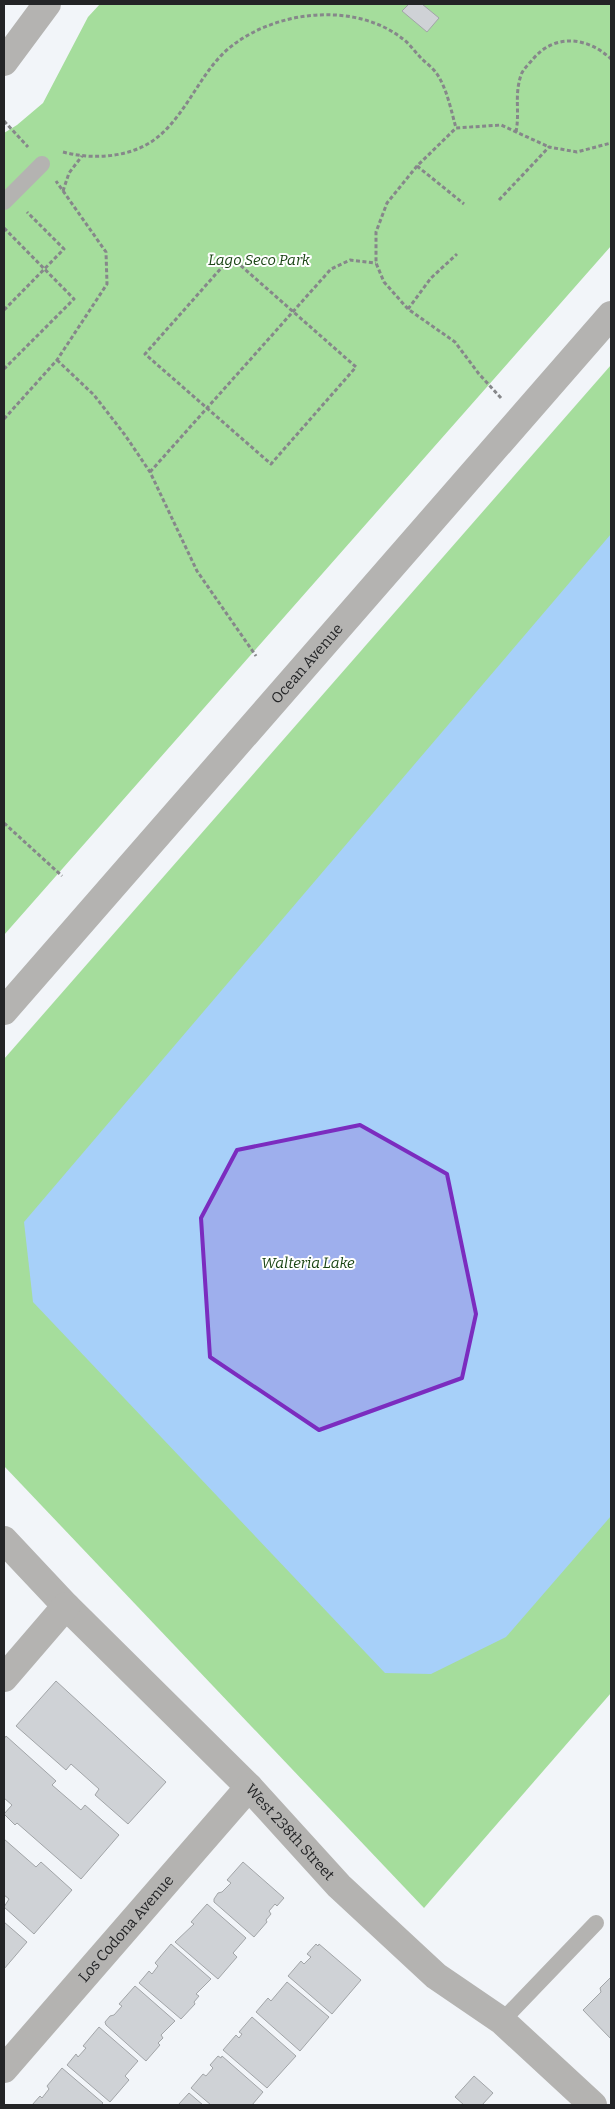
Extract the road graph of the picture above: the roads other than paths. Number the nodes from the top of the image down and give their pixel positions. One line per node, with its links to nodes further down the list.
1 (47, 4): 2 (street)
2 (4, 62)
3 (42, 164): 4 (lane)
4 (4, 202)
5 (611, 316): 6 (street, Ocean Avenue)
6 (4, 1010)
7 (4, 1540): 8 (street, West 238th Street)
8 (66, 1606): 9 (street); 10 (street, West 238th Street)
9 (4, 1678)
10 (249, 1787): 12 (street, West 238th Street); 13 (street, Los Codona Avenue)
11 (596, 1922): 12 (lane)
12 (502, 2021): 14 (street, West 238th Street)
13 (4, 2069)
14 (593, 2105)

